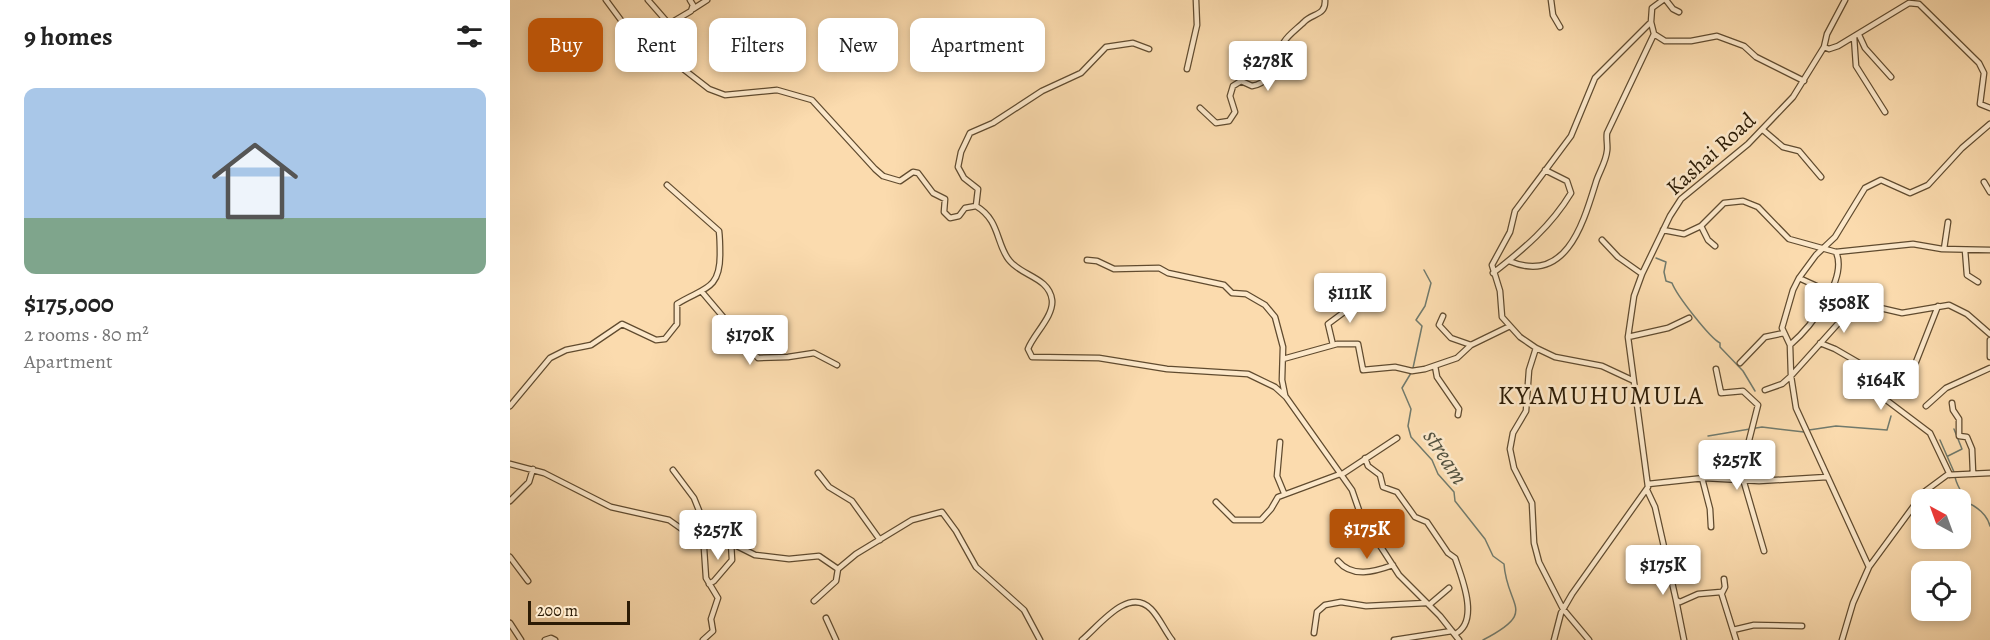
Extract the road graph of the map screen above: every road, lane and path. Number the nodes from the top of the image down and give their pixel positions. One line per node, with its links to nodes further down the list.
1 (606, 0): 32 (street)
2 (648, 0): 11 (street)
3 (690, 0): 11 (street)
4 (707, 0): 11 (street)
5 (1196, 0): 19 (street)
6 (1325, 0): 22 (street)
7 (1551, 0): 14 (street)
8 (1665, 0): 12 (street); 13 (street)
9 (1845, 0): 17 (street, Kashai Road)
10 (1915, 1): 16 (street); 23 (street)
11 (693, 9)
12 (1679, 12)
13 (1650, 22): 15 (street); 27 (street)
14 (1560, 27)
15 (1654, 34): 21 (street); 44 (street)
16 (1856, 36): 17 (street); 20 (street); 24 (street)
17 (1824, 47): 21 (street, Kashai Road)
18 (1149, 49): 32 (street)
19 (1187, 69)
20 (1891, 77)
21 (1804, 81): 26 (street, Kashai Road)
22 (1200, 108)
23 (1990, 108)
24 (1885, 112)
25 (1990, 124): 38 (street)
26 (1763, 130): 28 (street); 35 (street, Kashai Road)
27 (1545, 170): 44 (street); 45 (street)
28 (1821, 177)
29 (1984, 182): 31 (street)
30 (667, 185): 49 (street)
31 (1990, 192)
32 (976, 206): 76 (street)
33 (1948, 222): 39 (street)
34 (1701, 226): 35 (street); 37 (street); 38 (street)
35 (1663, 230): 46 (street, Kashai Road)
36 (1602, 240): 46 (street)
37 (1715, 246)
38 (1824, 248): 42 (street); 47 (street)
39 (1944, 249): 40 (street); 42 (street)
40 (1965, 250): 41 (street); 48 (street)
41 (1990, 250)
42 (1836, 252): 51 (street)
43 (1087, 260): 66 (street)
44 (1509, 261): 45 (street)
45 (1493, 273): 55 (street)
46 (1642, 274): 58 (street, Kashai Road)
47 (1799, 278): 51 (street); 56 (street)
48 (1978, 282)
49 (702, 292): 68 (street); 78 (street)
50 (1363, 298): 61 (street)
51 (1826, 300): 63 (street)
52 (1938, 306): 57 (street); 60 (street); 70 (street)
53 (1443, 316): 62 (street)
54 (1689, 318): 58 (street)
55 (1508, 327): 62 (street); 64 (street)
56 (1784, 333): 63 (street); 67 (street)
57 (1990, 334)
58 (1628, 337): 74 (street, Kashai Road)
59 (1990, 340): 65 (street)
60 (1820, 344): 73 (street); 91 (street)
61 (1333, 345): 66 (street); 69 (street)
62 (1471, 345): 69 (street)
63 (1790, 345): 73 (street)
64 (1536, 348): 74 (street); 117 (street)
65 (1990, 357)
66 (1283, 359): 76 (street)
67 (1740, 363)
68 (837, 365)
69 (1434, 366): 80 (street)
70 (1914, 367)
71 (1990, 368): 79 (street)
72 (1716, 369): 94 (street)
73 (1791, 376): 75 (street); 92 (street)
74 (1632, 380): 95 (street, Kashai Road)
75 (1765, 390)
76 (1286, 397): 90 (street)
77 (1952, 403): 87 (street)
78 (510, 406)
79 (1926, 406)
80 (1458, 415)
81 (1397, 438): 83 (street)
82 (1280, 442): 96 (street)
83 (1365, 458): 90 (street); 122 (street)
84 (510, 464): 85 (street)
85 (533, 469): 97 (street); 100 (street)
86 (673, 470): 100 (street)
87 (1973, 472): 88 (street); 91 (street)
88 (1990, 473)
89 (818, 474): 101 (street)
90 (1341, 475): 96 (street); 106 (street)
91 (1950, 475): 107 (street)
92 (1827, 477): 94 (street); 107 (street)
93 (1702, 478): 94 (street); 95 (street); 99 (street)
94 (1742, 480): 103 (street)
95 (1647, 487): 114 (street, Kashai Road); 117 (street)
96 (1284, 493): 98 (street)
97 (510, 501)
98 (1216, 502)
99 (1711, 527)
100 (701, 538): 102 (street); 111 (street)
101 (880, 540): 108 (street); 129 (street)
102 (731, 543): 108 (street); 111 (street)
103 (1764, 551)
104 (510, 557): 110 (street)
105 (1338, 561): 106 (street)
106 (1393, 566): 116 (street)
107 (1869, 567): 138 (street)
108 (838, 569): 115 (street)
109 (1724, 579): 113 (street)
110 (528, 581)
111 (708, 584): 127 (street)
112 (1449, 588): 116 (street)
113 (1722, 593): 114 (street); 121 (street)
114 (1676, 600): 136 (street, Kashai Road)
115 (814, 601)
116 (1427, 604): 122 (street); 123 (street)
117 (1563, 609): 134 (street); 135 (street)
118 (826, 618): 128 (street)
119 (510, 623): 124 (street)
120 (1802, 626): 121 (street)
121 (1733, 630): 137 (street)
122 (1454, 632): 132 (street); 133 (street)
123 (1314, 633)
124 (521, 640)
125 (546, 640): 126 (street)
126 (555, 640)
127 (703, 640)
128 (836, 640)
129 (1040, 640)
130 (1082, 640): 131 (street)
131 (1172, 640)
132 (1394, 640)
133 (1459, 640)
134 (1554, 640)
135 (1589, 640)
136 (1684, 640)
137 (1736, 640)
138 (1842, 640)

